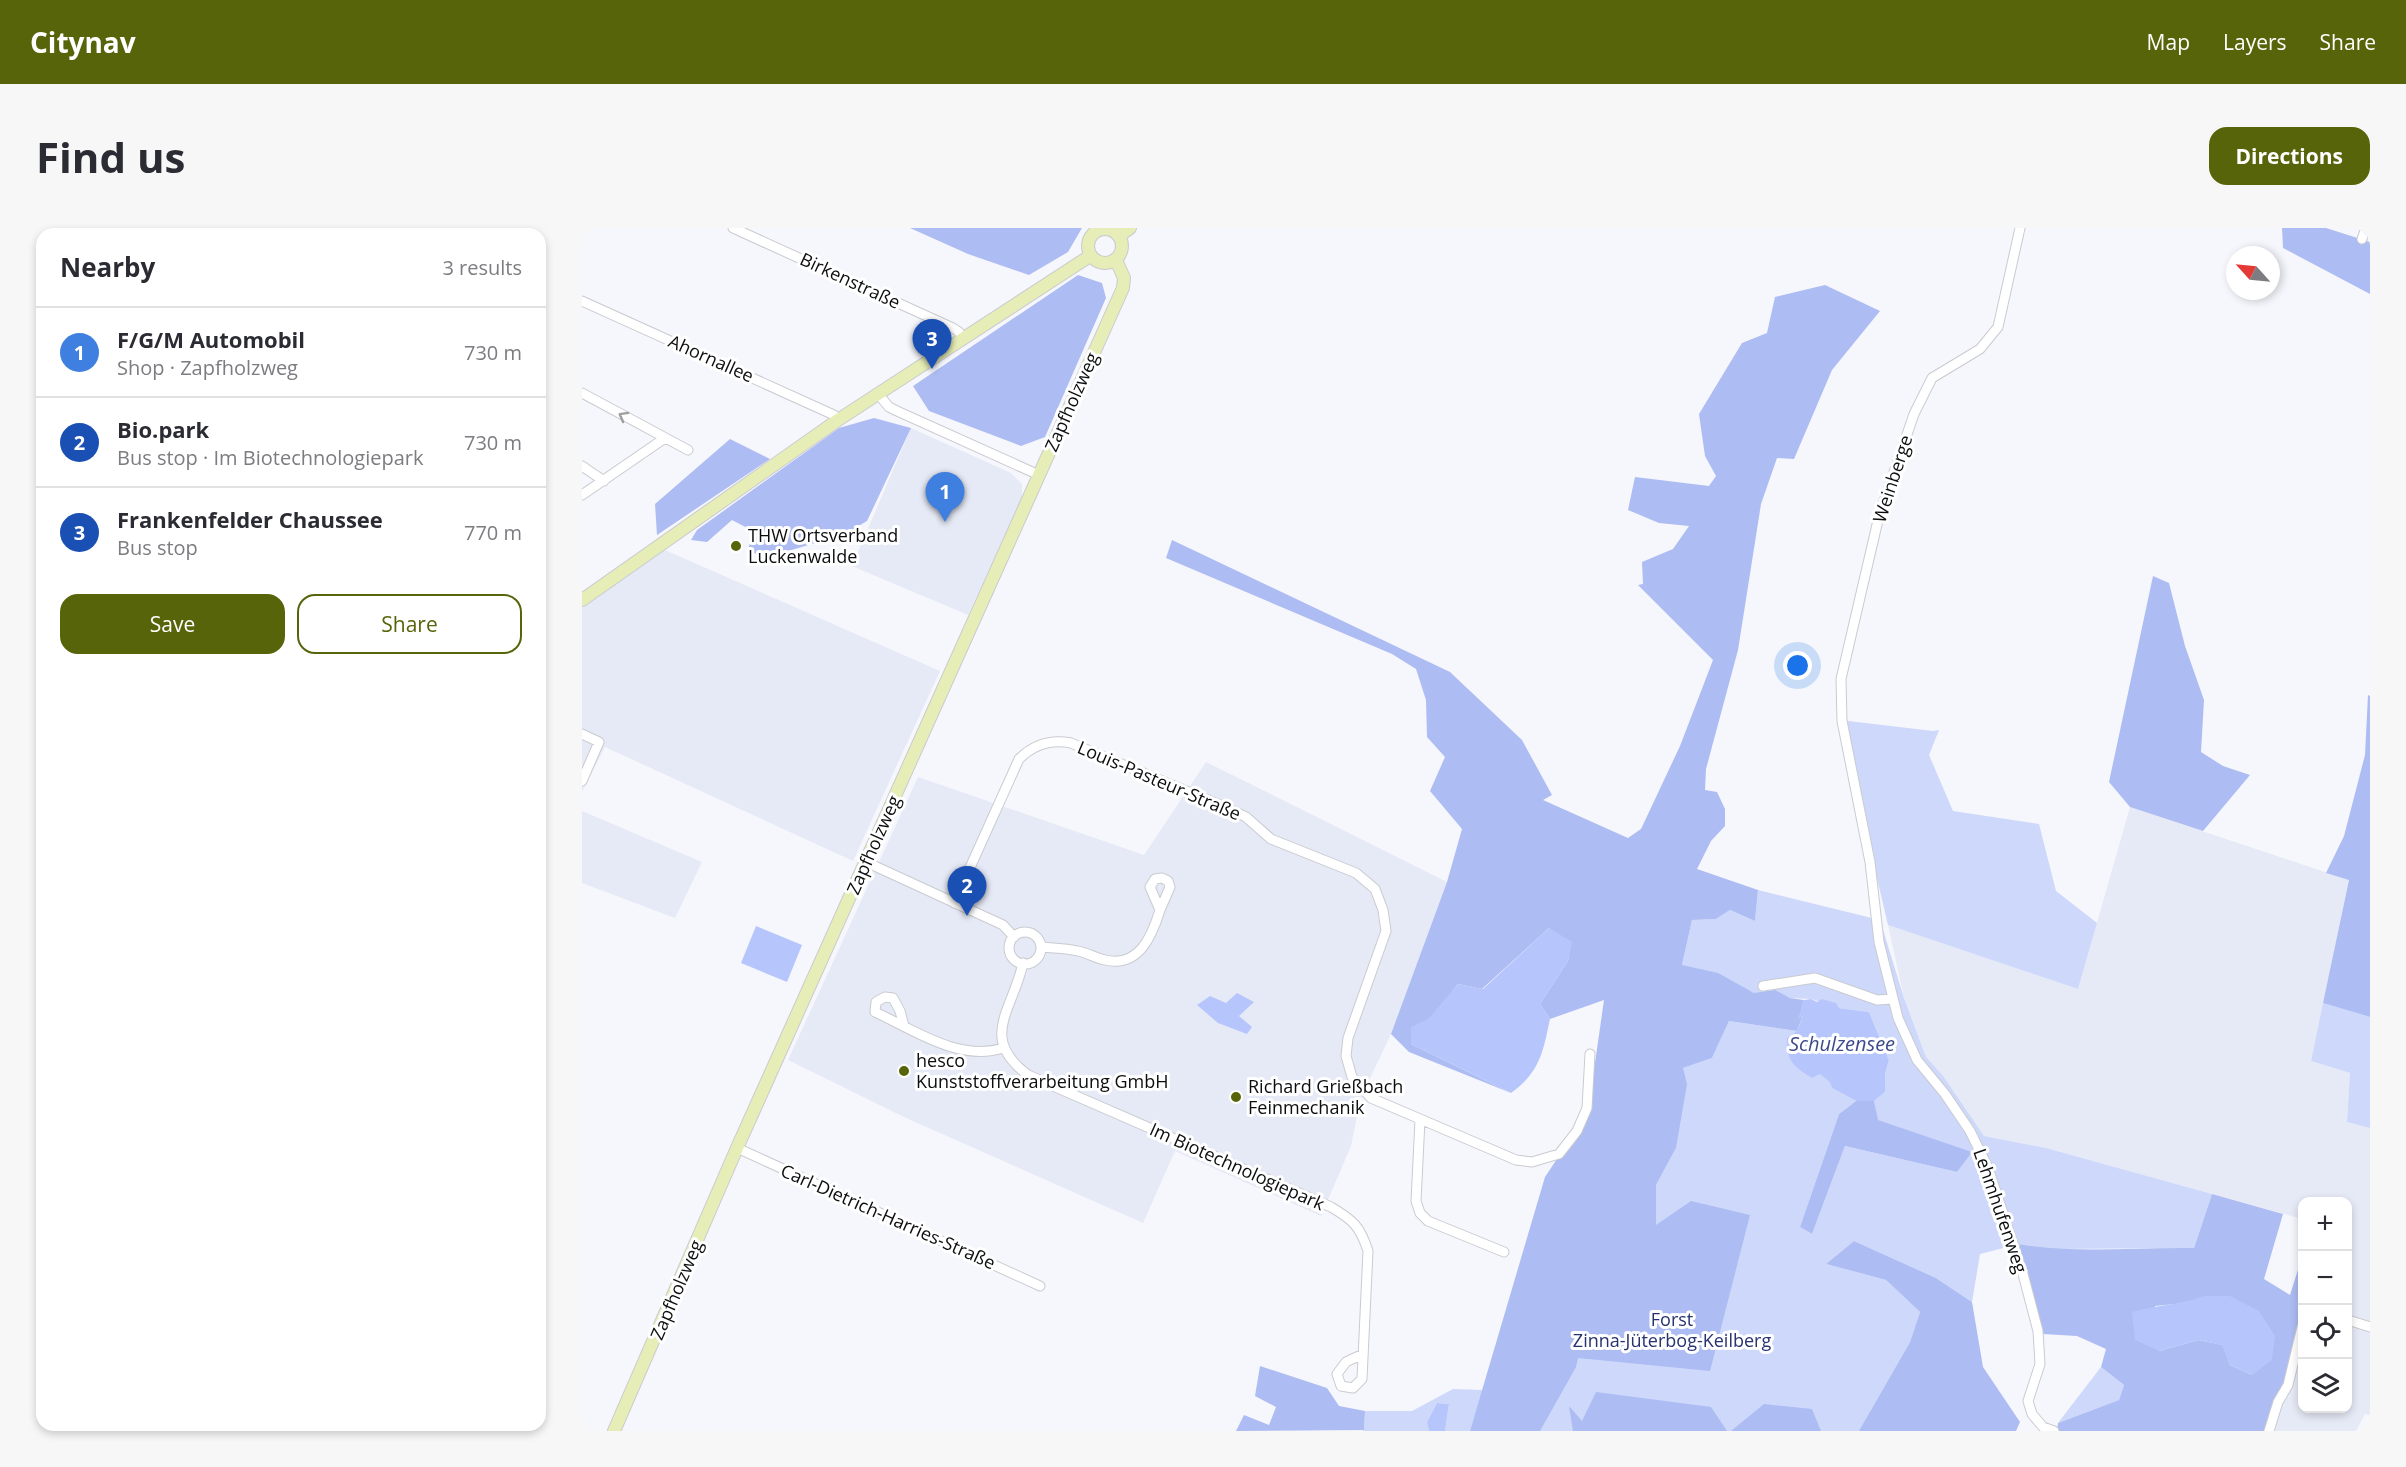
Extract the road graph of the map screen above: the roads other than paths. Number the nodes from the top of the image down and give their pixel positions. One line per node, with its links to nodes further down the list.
1 (733, 228): 10 (street, Birkenstraße)
2 (1130, 228): 5 (street)
3 (2020, 228): 22 (street, Weinberge)
4 (2366, 228): 6 (street)
5 (1119, 236): 7 (street); 8 (street)
6 (2362, 239)
7 (1090, 256): 8 (street); 10 (street)
8 (1116, 260): 17 (street, Zapfholzweg)
9 (582, 301): 13 (street, Ahornallee)
10 (963, 339): 12 (street)
11 (582, 393): 14 (street, one-way to 11)
12 (878, 394): 13 (street); 17 (street)
13 (838, 420): 20 (street)
14 (665, 438): 15 (street); 18 (street)
15 (688, 450)
16 (582, 466): 18 (street)
17 (1039, 475): 24 (street, Zapfholzweg)
18 (604, 481): 19 (street)
19 (582, 495)
20 (582, 600)
21 (582, 734): 23 (street)
22 (1851, 765): 31 (street, Lehmhufenweg)
23 (582, 780)
24 (866, 862): 25 (street); 36 (street, Zapfholzweg)
25 (954, 903): 27 (street); 35 (street, Louis-Pasteur-Straße)
26 (1160, 910): 28 (street)
27 (1014, 937): 28 (street); 29 (street)
28 (1041, 947): 29 (street)
29 (1023, 963): 33 (street)
30 (1763, 986): 31 (street)
31 (1893, 999): 44 (street, Lehmhufenweg)
32 (904, 1026): 32 (street); 33 (street)
33 (1003, 1048): 42 (street, Im Biotechnologiepark)
34 (1590, 1054): 35 (street, Louis-Pasteur-Straße)
35 (1420, 1120): 37 (street)
36 (737, 1148): 38 (street, Carl-Dietrich-Harries-Straße); 43 (street, Zapfholzweg)
37 (1504, 1252)
38 (1040, 1286)
39 (2352, 1321): 40 (street)
40 (2370, 1327)
41 (2298, 1344): 45 (street)
42 (1363, 1354)
43 (614, 1431)
44 (2054, 1431)
45 (2269, 1431)

